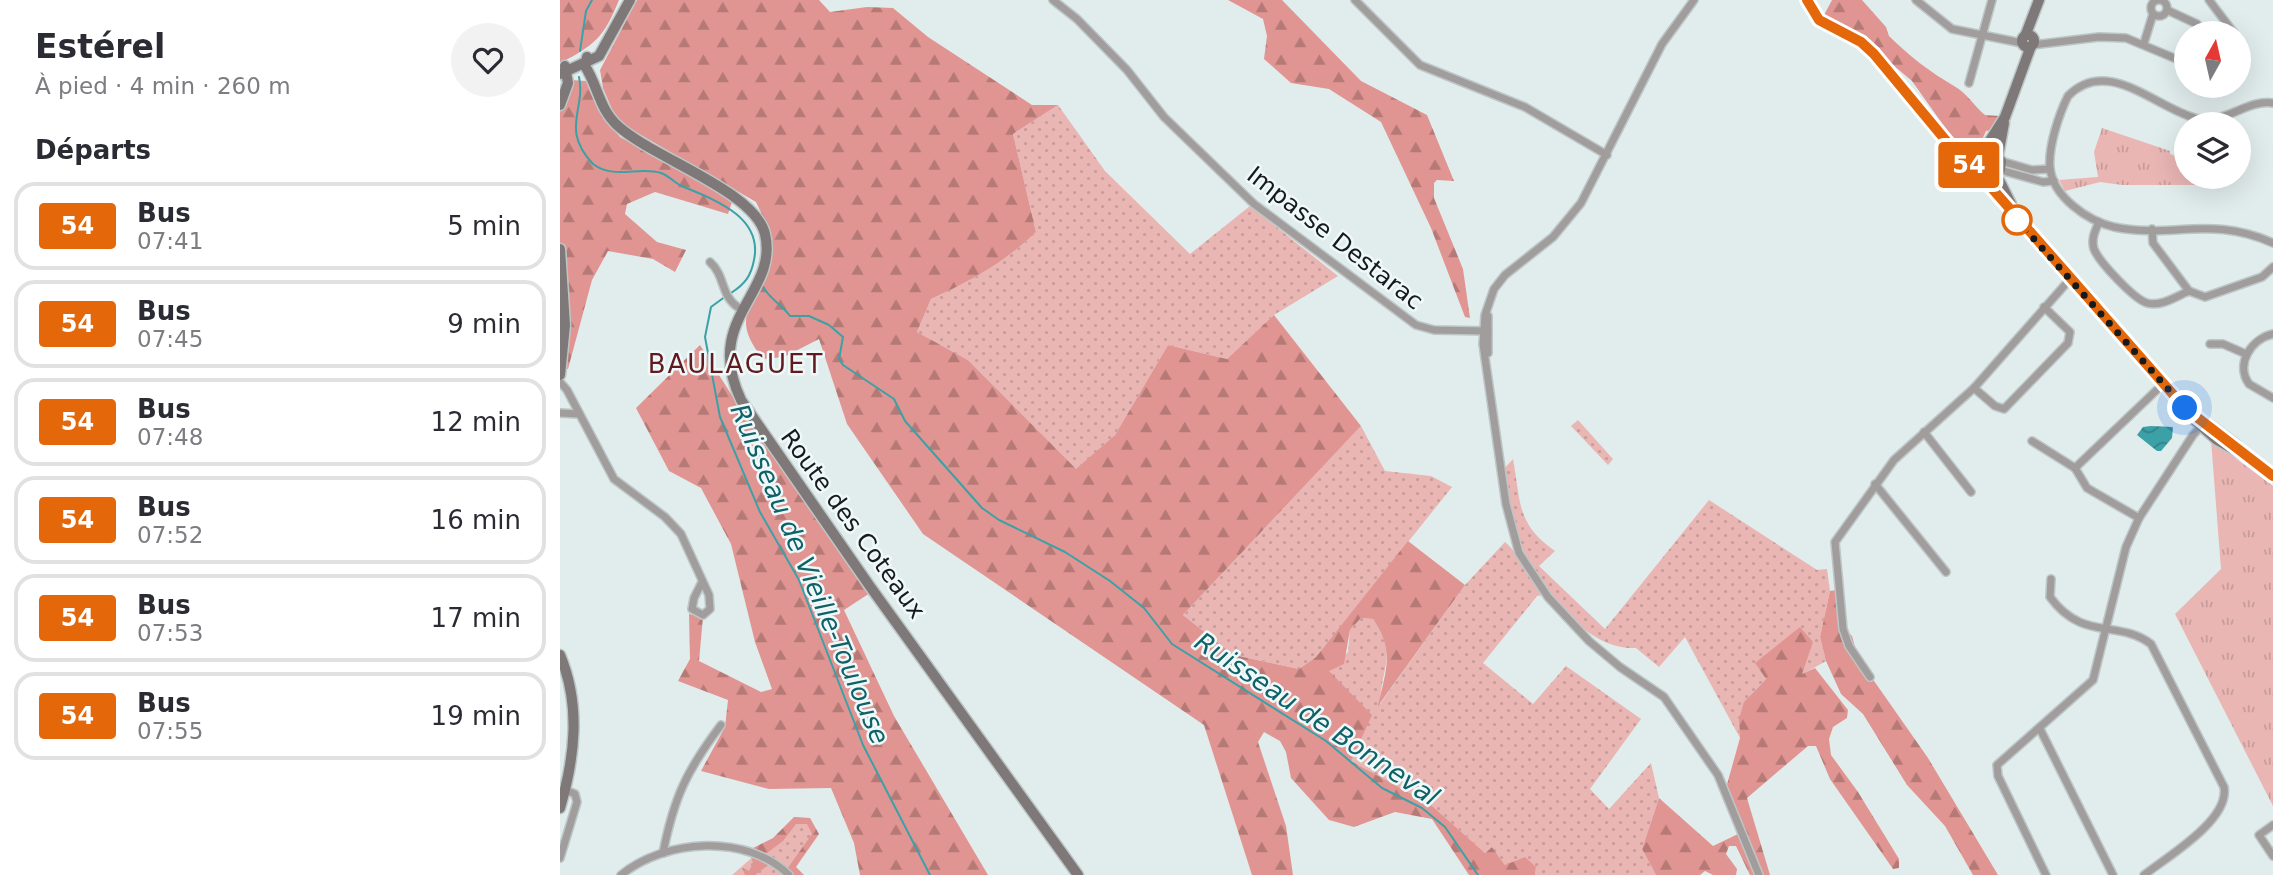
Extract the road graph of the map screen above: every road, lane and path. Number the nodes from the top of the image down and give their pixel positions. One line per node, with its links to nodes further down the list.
1 (630, 0): 18 (street)
2 (1053, 0): 45 (street, Impasse Destarac)
3 (1354, 0): 28 (street)
4 (1693, 0): 28 (street)
5 (1805, 0): 27 (street)
6 (1916, 0): 14 (street)
7 (1992, 0): 14 (street)
8 (2039, 0): 15 (street)
9 (2209, 0): 13 (street)
10 (2167, 10): 11 (street); 11 (street); 12 (street)
11 (2153, 13): 16 (street)
12 (2191, 21)
13 (2225, 21)
14 (1983, 36): 15 (street); 20 (street)
15 (2027, 41): 16 (street); 25 (street)
16 (2144, 43): 17 (street)
17 (2174, 57)
18 (588, 61): 19 (street); 44 (street, Route des Coteaux)
19 (563, 70): 22 (street)
20 (1969, 83)
21 (2273, 103): 24 (street)
22 (560, 105)
23 (2178, 112): 31 (street)
24 (2240, 112)
25 (2005, 117): 26 (street); 29 (street)
26 (1980, 152): 27 (street); 29 (street); 30 (street)
27 (1957, 153): 30 (street)
28 (1607, 155): 45 (street)
29 (1999, 166): 31 (street); 32 (street); 33 (street); 36 (street)
30 (1972, 168): 32 (street)
31 (2050, 169): 33 (street)
32 (1984, 180): 36 (street)
33 (2054, 181): 34 (street)
34 (2099, 222): 35 (street); 42 (street)
35 (2152, 229): 37 (street); 42 (street)
36 (2033, 236): 41 (street)
37 (2273, 243)
38 (560, 249): 49 (street)
39 (710, 262): 44 (street)
40 (2273, 267): 42 (street)
41 (2071, 278): 43 (street); 51 (street)
42 (2189, 291)
43 (2044, 307): 52 (street); 52 (street)
44 (741, 309): 80 (street, Route des Coteaux)
45 (1485, 330): 81 (street)
46 (2273, 334): 48 (street)
47 (2210, 344): 48 (street)
48 (2246, 354): 53 (street)
49 (560, 375)
50 (560, 382): 55 (street)
51 (2163, 384): 56 (street); 59 (street)
52 (1974, 388): 57 (street)
53 (2273, 398)
54 (560, 413): 55 (street)
55 (579, 414): 66 (street)
56 (2203, 424): 60 (street); 63 (street)
57 (1924, 432): 61 (street); 62 (street)
58 (2032, 441): 59 (street)
59 (2076, 468): 63 (street)
60 (2273, 476)
61 (1875, 484): 64 (street); 69 (street)
62 (1971, 492)
63 (2139, 518): 67 (street)
64 (1945, 572)
65 (2051, 579): 67 (street)
66 (702, 582)
67 (2105, 631): 71 (street); 84 (street)
68 (560, 655): 72 (street)
69 (1870, 677)
70 (721, 725): 75 (street)
71 (2040, 729): 82 (street); 83 (street)
72 (565, 790): 73 (street); 77 (street)
73 (560, 808)
74 (2273, 825): 76 (street)
75 (663, 853): 78 (street); 79 (street)
76 (2273, 856)
77 (560, 858)
78 (621, 875)
79 (789, 875)
80 (1078, 875)
81 (1759, 875)
82 (2046, 875)
83 (2113, 875)
84 (2144, 875)

